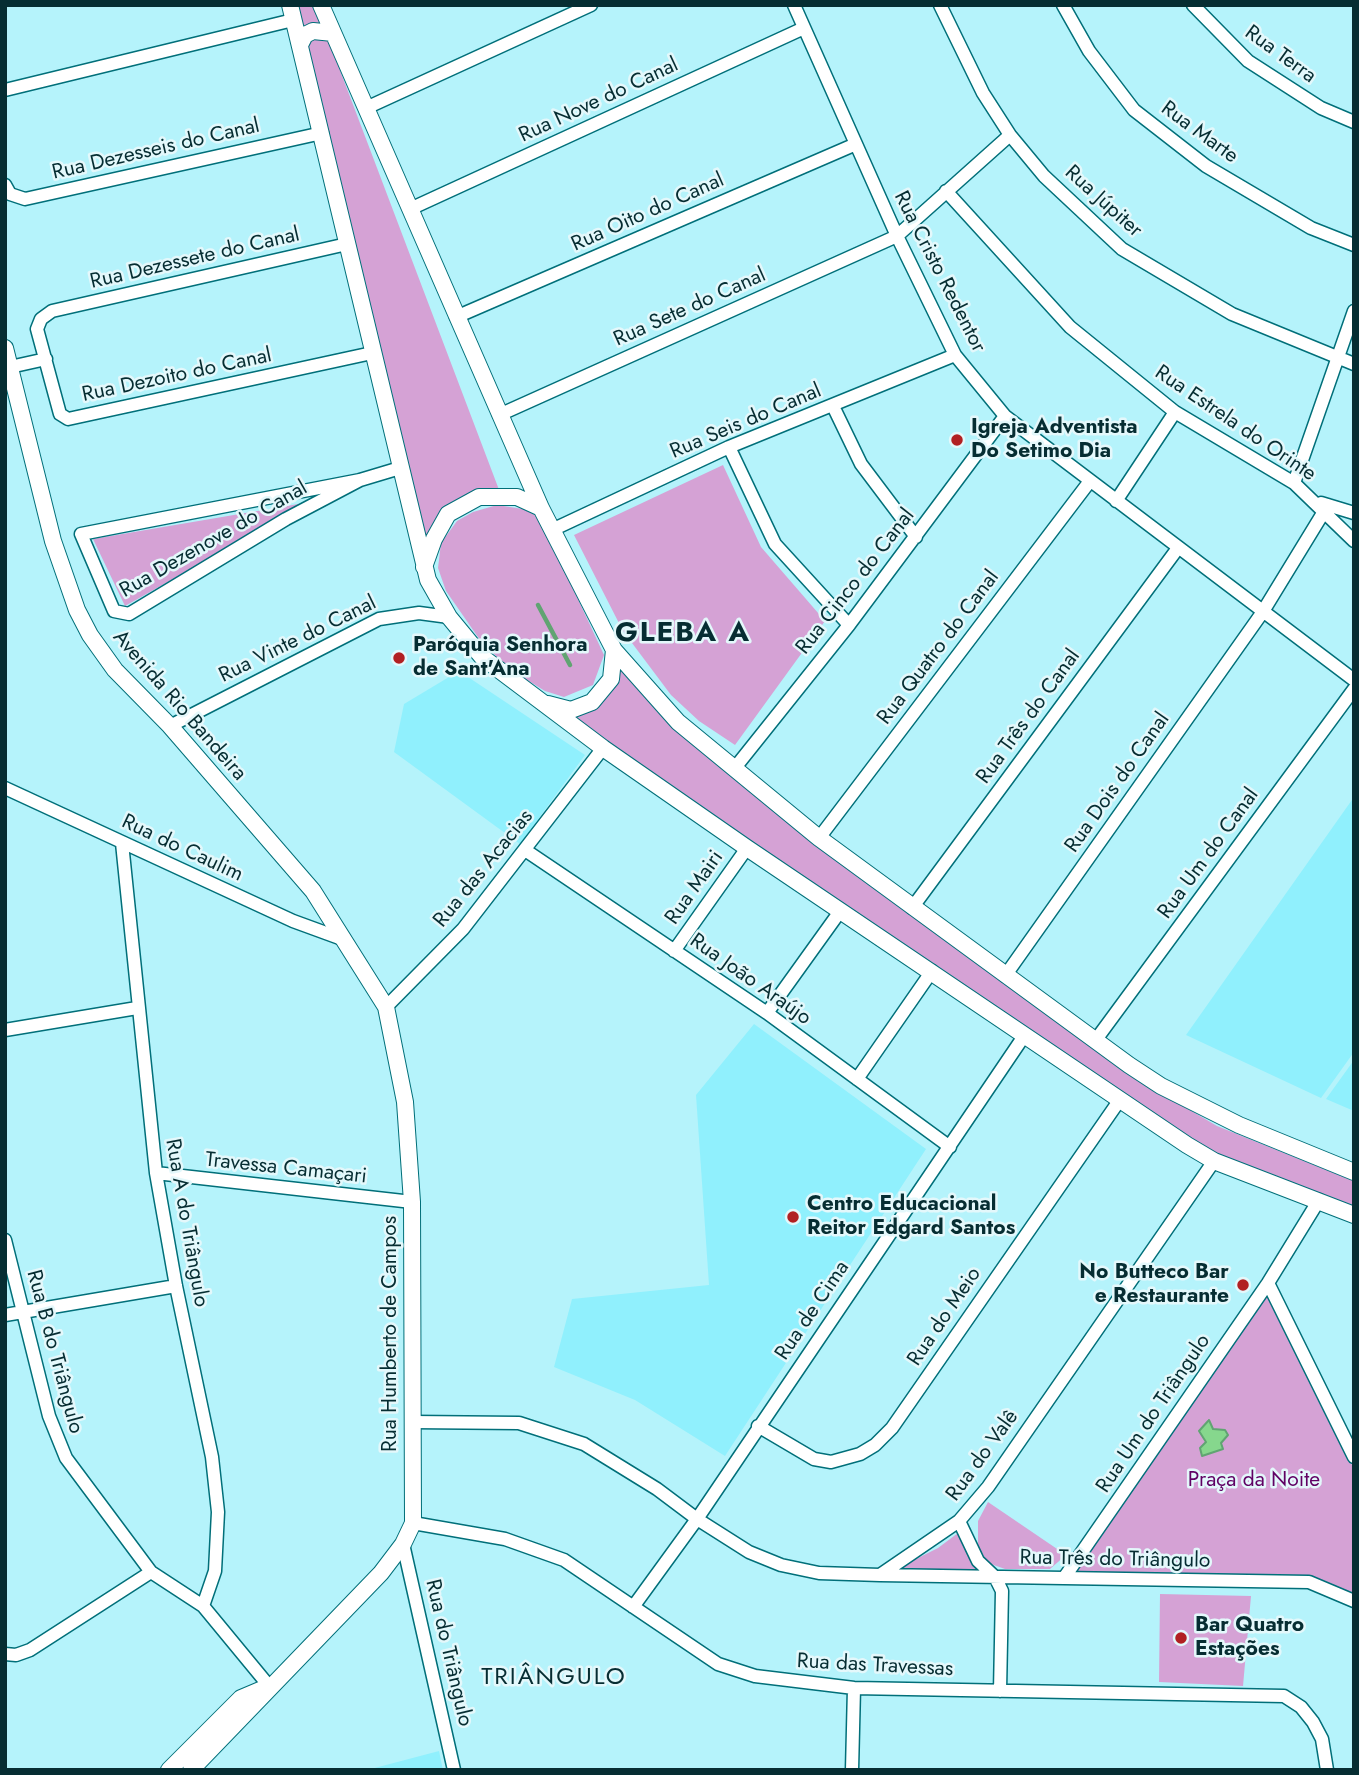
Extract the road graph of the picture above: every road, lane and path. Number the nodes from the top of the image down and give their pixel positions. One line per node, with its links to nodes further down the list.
1 (321, 5): 9 (street)
2 (592, 5): 12 (street)
3 (794, 5): 8 (street, Rua Cristo Redentor)
4 (940, 5): 15 (street, Rua Júpiter)
5 (1063, 5): 21 (street, Rua Marte)
6 (1193, 5): 13 (street, Rua Terra)
7 (291, 13): 10 (street); 11 (street)
8 (804, 28): 16 (street, Rua Cristo Redentor); 19 (street, Rua Nove do Canal)
9 (333, 33): 10 (street); 12 (street)
10 (300, 45): 14 (street)
11 (5, 90)
12 (366, 108): 19 (street)
13 (1354, 122)
14 (322, 133): 17 (street, Rua Dezesseis do Canal); 22 (street)
15 (1010, 135): 18 (street, Rua Sete do Canal); 29 (street, Rua Júpiter)
16 (856, 144): 20 (street, Rua Cristo Redentor); 25 (street, Rua Oito do Canal)
17 (5, 185)
18 (946, 191): 20 (street, Rua Sete do Canal); 34 (street, Rua Estrela do Orinte)
19 (410, 209): 25 (street)
20 (897, 236): 28 (street, Rua Cristo Redentor); 35 (street, Rua Sete do Canal)
21 (1353, 241)
22 (348, 244): 23 (street, Rua Dezessete do Canal); 27 (street)
23 (52, 311): 30 (street, Rua Dezoito do Canal)
24 (1354, 312): 29 (street)
25 (456, 317): 35 (street)
26 (5, 348): 32 (street, Avenida Rio Bandeira)
27 (372, 354): 30 (street, Rua Dezoito do Canal); 38 (street)
28 (955, 355): 33 (street, Rua Seis do Canal); 36 (street, Rua Cristo Redentor)
29 (1336, 358): 31 (street, Rua Júpiter); 41 (street)
30 (46, 359): 32 (street)
31 (1354, 364)
32 (10, 367): 58 (street, Avenida Rio Bandeira)
33 (833, 407): 37 (street, Rua Seis do Canal); 47 (street)
34 (1175, 412): 41 (street, Rua Estrela do Orinte); 42 (street)
35 (499, 415): 43 (street)
36 (1005, 416): 40 (street, Rua Cristo Redentor); 47 (street, Rua Cinco do Canal)
37 (729, 447): 46 (street, Rua Seis do Canal); 53 (street)
38 (400, 468): 39 (street, Rua Dezenove do Canal); 50 (street)
39 (360, 480): 39 (street, Rua Dezenove do Canal)
40 (1090, 481): 42 (street, Rua Cristo Redentor); 62 (street, Rua Quatro do Canal)
41 (1294, 483): 44 (street, Rua Estrela do Orinte)
42 (1116, 501): 49 (street, Rua Cristo Redentor)
43 (541, 508): 46 (street); 50 (street)
44 (1326, 508): 45 (street); 48 (street, Rua Estrela do Orinte); 51 (street, Rua Dois do Canal)
45 (1354, 513)
46 (554, 529): 54 (street)
47 (916, 537): 53 (street, Rua Cinco do Canal)
48 (1354, 541)
49 (1178, 548): 51 (street, Rua Cristo Redentor); 66 (street, Rua Três do Canal)
50 (424, 567): 52 (street)
51 (1262, 613): 55 (street, Rua Cristo Redentor); 71 (street, Rua Dois do Canal)
52 (449, 617): 57 (street); 58 (street, Rua Vinte do Canal)
53 (849, 625): 60 (street, Rua Cinco do Canal)
54 (614, 650): 57 (street); 60 (street)
55 (1354, 680)
56 (1354, 689): 77 (street, Rua Um do Canal)
57 (543, 703): 59 (street)
58 (170, 726): 68 (street, Avenida Rio Bandeira)
59 (603, 747): 64 (street); 65 (street, Rua das Acacias)
60 (734, 769): 62 (street)
61 (5, 788): 63 (street, Rua do Caulim)
62 (819, 838): 66 (street)
63 (122, 843): 68 (street, Rua do Caulim); 73 (street, Rua A do Triângulo)
64 (747, 848): 67 (street); 69 (street, Rua Mairi)
65 (525, 850): 69 (street, Rua João Araújo); 72 (street, Rua das Acacias)
66 (912, 908): 71 (street)
67 (841, 910): 70 (street); 74 (street)
68 (345, 940): 72 (street, Rua Humberto de Campos)
69 (674, 951): 74 (street, Rua João Araújo)
70 (932, 971): 76 (street); 78 (street)
71 (1005, 976): 77 (street)
72 (386, 1007): 85 (street, Rua Humberto de Campos)
73 (137, 1008): 75 (street); 83 (street, Rua A do Triângulo)
74 (767, 1013): 78 (street, Rua João Araújo)
75 (5, 1030)
76 (1024, 1036): 79 (street); 80 (street, Rua de Cima)
77 (1095, 1041): 82 (street)
78 (857, 1079): 80 (street, Rua João Araújo)
79 (1119, 1101): 81 (street); 93 (street, Rua do Meio)
80 (950, 1147): 93 (street, Rua de Cima)
81 (1214, 1160): 84 (street); 96 (street, Rua do Valê)
82 (1354, 1172)
83 (156, 1173): 85 (street, Travessa Camaçari); 89 (street, Rua A do Triângulo)
84 (1319, 1200): 86 (street); 88 (street, Rua Um do Triângulo)
85 (412, 1202): 92 (street, Rua Humberto de Campos)
86 (1354, 1214)
87 (5, 1240): 90 (street, Rua B do Triângulo)
88 (1268, 1283): 94 (street); 102 (street, Rua Um do Triângulo)
89 (176, 1286): 90 (street); 104 (street, Rua A do Triângulo)
90 (23, 1313): 91 (street); 99 (street, Rua B do Triângulo)
91 (5, 1315)
92 (412, 1422): 95 (street); 97 (street, Rua Humberto de Campos)
93 (758, 1426): 95 (street, Rua de Cima)
94 (1354, 1457)
95 (697, 1519): 100 (street); 105 (street, Rua de Cima)
96 (959, 1521): 100 (street, Rua do Valê); 101 (street)
97 (413, 1523): 98 (street, Rua Humberto de Campos); 105 (street, Rua das Travessas)
98 (403, 1544): 107 (street, Rua Humberto de Campos); 112 (street, Rua do Triângulo)
99 (151, 1572): 104 (street, Rua B do Triângulo); 106 (street)
100 (880, 1575): 101 (street, Rua Três do Triângulo)
101 (995, 1577): 102 (street, Rua Três do Triângulo); 109 (street)
102 (1064, 1578): 103 (street, Rua Três do Triângulo)
103 (1352, 1598)
104 (203, 1606): 107 (street, Rua B do Triângulo)
105 (634, 1607): 108 (street, Rua das Travessas)
106 (5, 1654)
107 (269, 1686): 110 (street, Rua Humberto de Campos); 111 (street, Rua Humberto de Campos)
108 (854, 1688): 109 (street, Rua das Travessas); 113 (street)
109 (1000, 1690): 114 (street, Rua das Travessas)
110 (169, 1770)
111 (191, 1770)
112 (454, 1770)
113 (852, 1770)
114 (1327, 1770)

